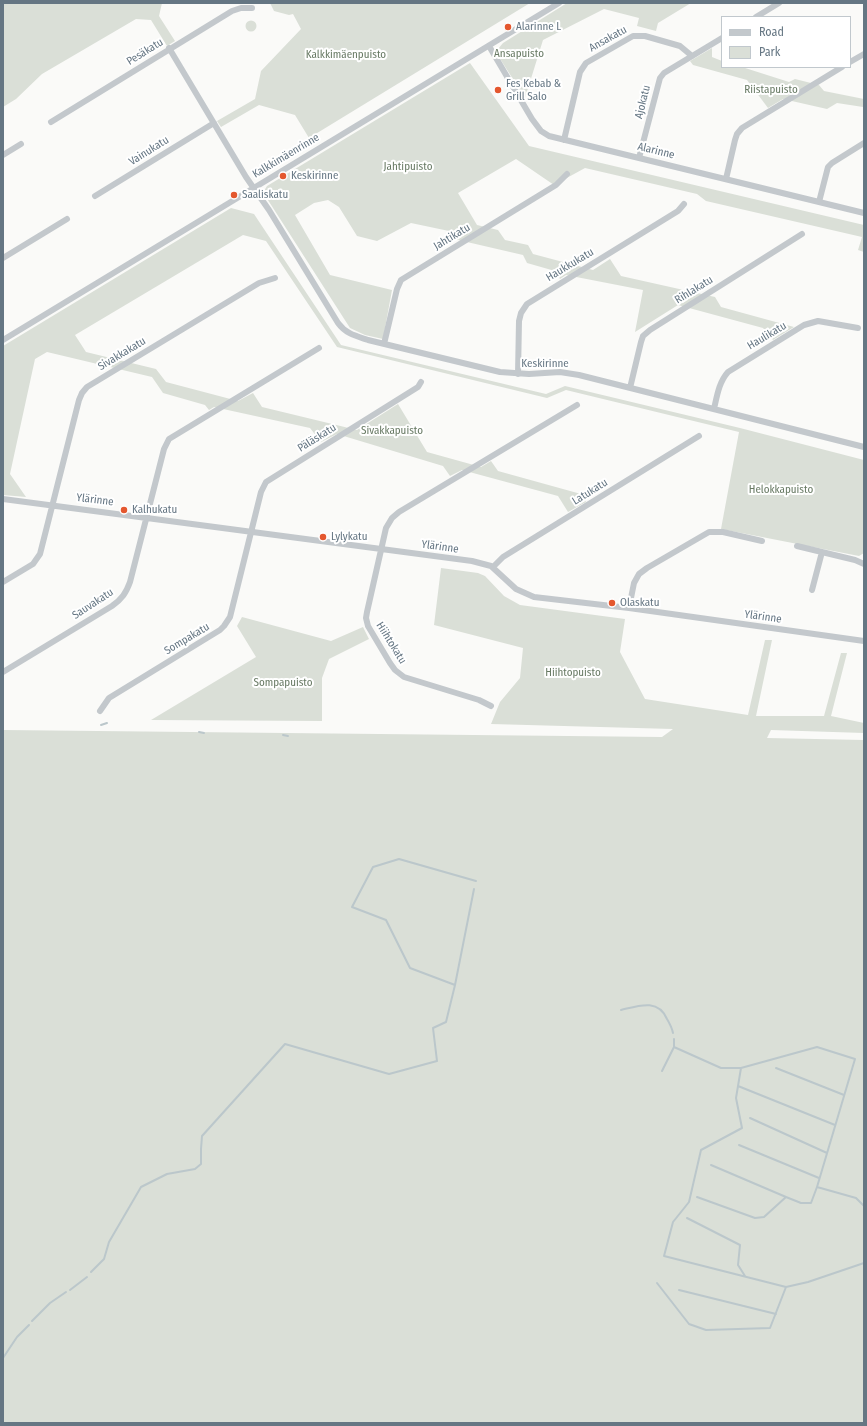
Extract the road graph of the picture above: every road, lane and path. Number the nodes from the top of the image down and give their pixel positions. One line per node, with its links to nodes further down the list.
1 (559, 3): 6 (street, Kalkkimäenrinne)
2 (779, 3): 4 (street)
3 (252, 8): 7 (street, Pesäkatu)
4 (758, 16)
5 (721, 39): 9 (street, Ajokatu)
6 (489, 46): 14 (street, Alarinne); 21 (street, Kalkkimäenrinne)
7 (170, 48): 12 (street, Pesäkatu); 13 (street)
8 (864, 54): 10 (street)
9 (692, 56): 14 (street, Ansakatu); 18 (street, Ajokatu)
10 (851, 61)
11 (840, 68): 20 (street)
12 (51, 122)
13 (214, 123): 21 (street); 22 (street, Vainukatu)
14 (564, 140): 18 (street, Alarinne)
15 (864, 143): 23 (street)
16 (21, 144): 17 (street)
17 (3, 155)
18 (639, 158): 20 (street, Alarinne)
19 (567, 174): 32 (street, Jahtikatu)
20 (726, 179): 23 (street, Alarinne)
21 (254, 188): 31 (street, Kalkkimäenrinne); 32 (street, Keskirinne)
22 (95, 196)
23 (819, 202): 25 (street, Alarinne)
24 (684, 204): 34 (street, Haukkukatu)
25 (864, 213)
26 (67, 219): 28 (street)
27 (802, 234): 36 (street, Rihlakatu)
28 (3, 258)
29 (274, 278): 42 (street, Sivakkakatu)
30 (858, 328): 38 (street, Haulikatu)
31 (3, 340)
32 (384, 344): 34 (street, Keskirinne)
33 (318, 348): 43 (street)
34 (518, 374): 36 (street, Keskirinne)
35 (421, 382): 44 (street, Päläskatu)
36 (630, 388): 38 (street, Keskirinne)
37 (577, 405): 47 (street)
38 (714, 409): 40 (street, Keskirinne)
39 (699, 436): 50 (street, Latukatu)
40 (864, 447)
41 (3, 498): 42 (street, Ylärinne)
42 (53, 505): 43 (street, Ylärinne); 51 (street, Sivakkakatu)
43 (146, 517): 44 (street, Ylärinne); 55 (street, Sauvakatu)
44 (251, 531): 47 (street, Ylärinne); 57 (street, Sompakatu)
45 (762, 541): 53 (street)
46 (797, 546): 48 (street)
47 (382, 549): 50 (street, Ylärinne); 56 (street, Hiihtokatu)
48 (822, 552): 49 (street); 52 (street)
49 (864, 564)
50 (493, 567): 53 (street, Ylärinne)
51 (3, 582)
52 (812, 590)
53 (630, 608): 54 (street, Ylärinne)
54 (864, 641)
55 (3, 672)
56 (491, 706)
57 (100, 711)

